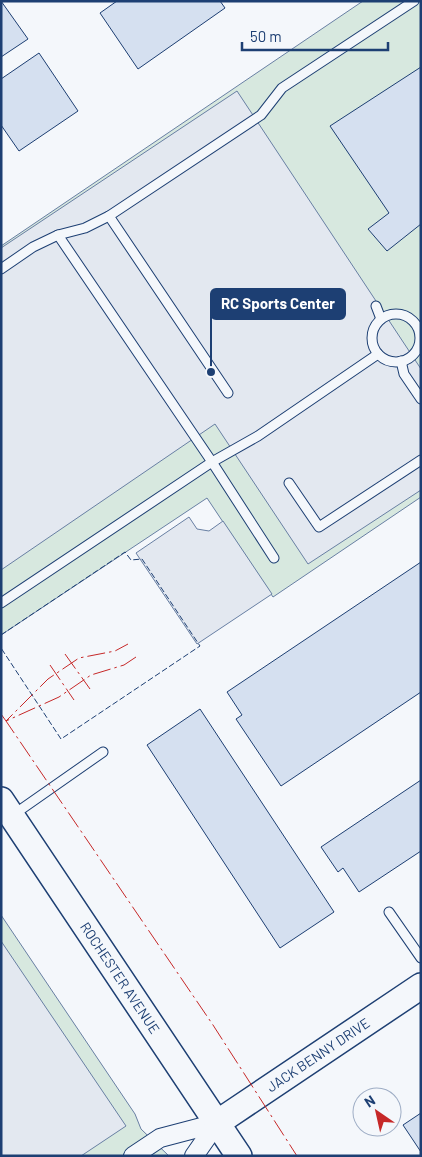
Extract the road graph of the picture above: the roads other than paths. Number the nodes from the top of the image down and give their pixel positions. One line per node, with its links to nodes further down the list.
1 (414, 1): 2 (lane)
2 (109, 216): 3 (lane); 9 (lane)
3 (58, 235): 4 (lane); 12 (lane)
4 (1, 269)
5 (376, 306): 6 (lane)
6 (381, 319): 7 (lane); 8 (lane)
7 (378, 354): 8 (lane); 12 (lane)
8 (401, 361): 10 (lane)
9 (228, 393)
10 (421, 399)
11 (421, 460): 13 (lane)
12 (212, 462): 14 (lane); 15 (lane)
13 (290, 483)
14 (274, 558)
15 (1, 604)
16 (103, 752): 17 (lane)
17 (7, 808): 21 (main road, ROCHESTER AVENUE)
18 (389, 912): 19 (lane)
19 (421, 958)
20 (421, 986): 21 (main road, JACK BENNY DRIVE)
21 (217, 1123): 22 (street, JACK BENNY DRIVE); 23 (street, JACK BENNY DRIVE); 24 (main road, ROCHESTER AVENUE)
22 (133, 1156)
23 (194, 1156)
24 (239, 1156)

